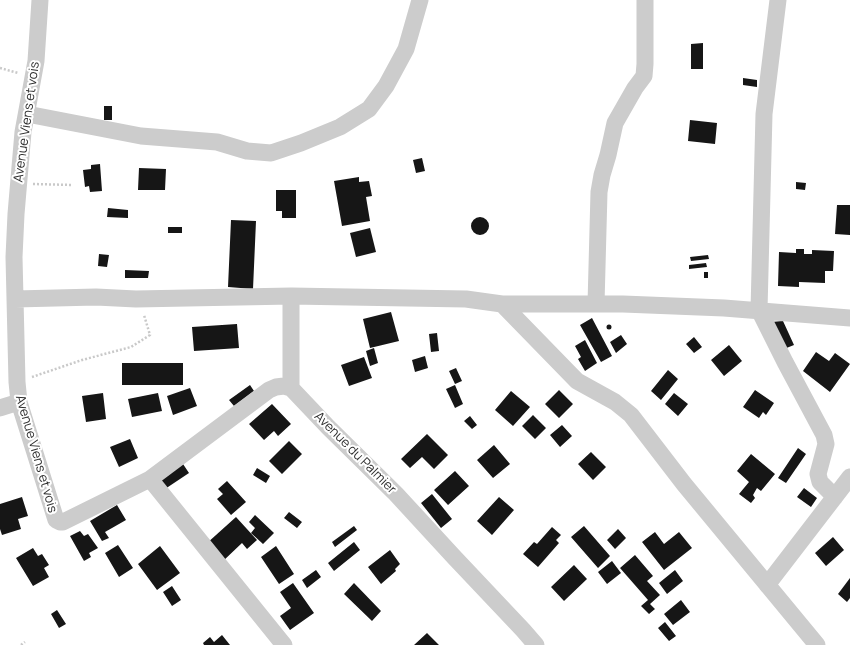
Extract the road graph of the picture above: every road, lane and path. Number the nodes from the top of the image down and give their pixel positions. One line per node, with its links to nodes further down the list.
1 (40, 0): 5 (street, Avenue Viens et vois)
2 (420, 0): 5 (street)
3 (645, 0): 12 (street)
4 (778, 0): 13 (street)
5 (27, 114): 6 (street, Avenue Viens et vois)
6 (18, 182): 7 (path); 9 (street, Avenue Viens et vois)
7 (72, 185)
8 (291, 296): 10 (street); 11 (street); 16 (street)
9 (15, 299): 10 (street); 15 (street, Avenue Viens et vois)
10 (136, 299): 15 (path)
11 (502, 304): 12 (street); 22 (street)
12 (596, 304): 13 (street)
13 (759, 310): 14 (street); 21 (street)
14 (850, 318)
15 (17, 382): 17 (street, Avenue Viens et vois)
16 (291, 388): 20 (street); 26 (street, Avenue du Palmier)
17 (19, 402): 18 (street); 20 (street, Avenue Viens et vois)
18 (0, 408)
19 (850, 477): 21 (street)
20 (150, 479): 25 (street)
21 (835, 497): 22 (street)
22 (767, 585): 27 (street)
23 (25, 642): 24 (path)
24 (21, 645)
25 (284, 645)
26 (536, 645)
27 (817, 645)

